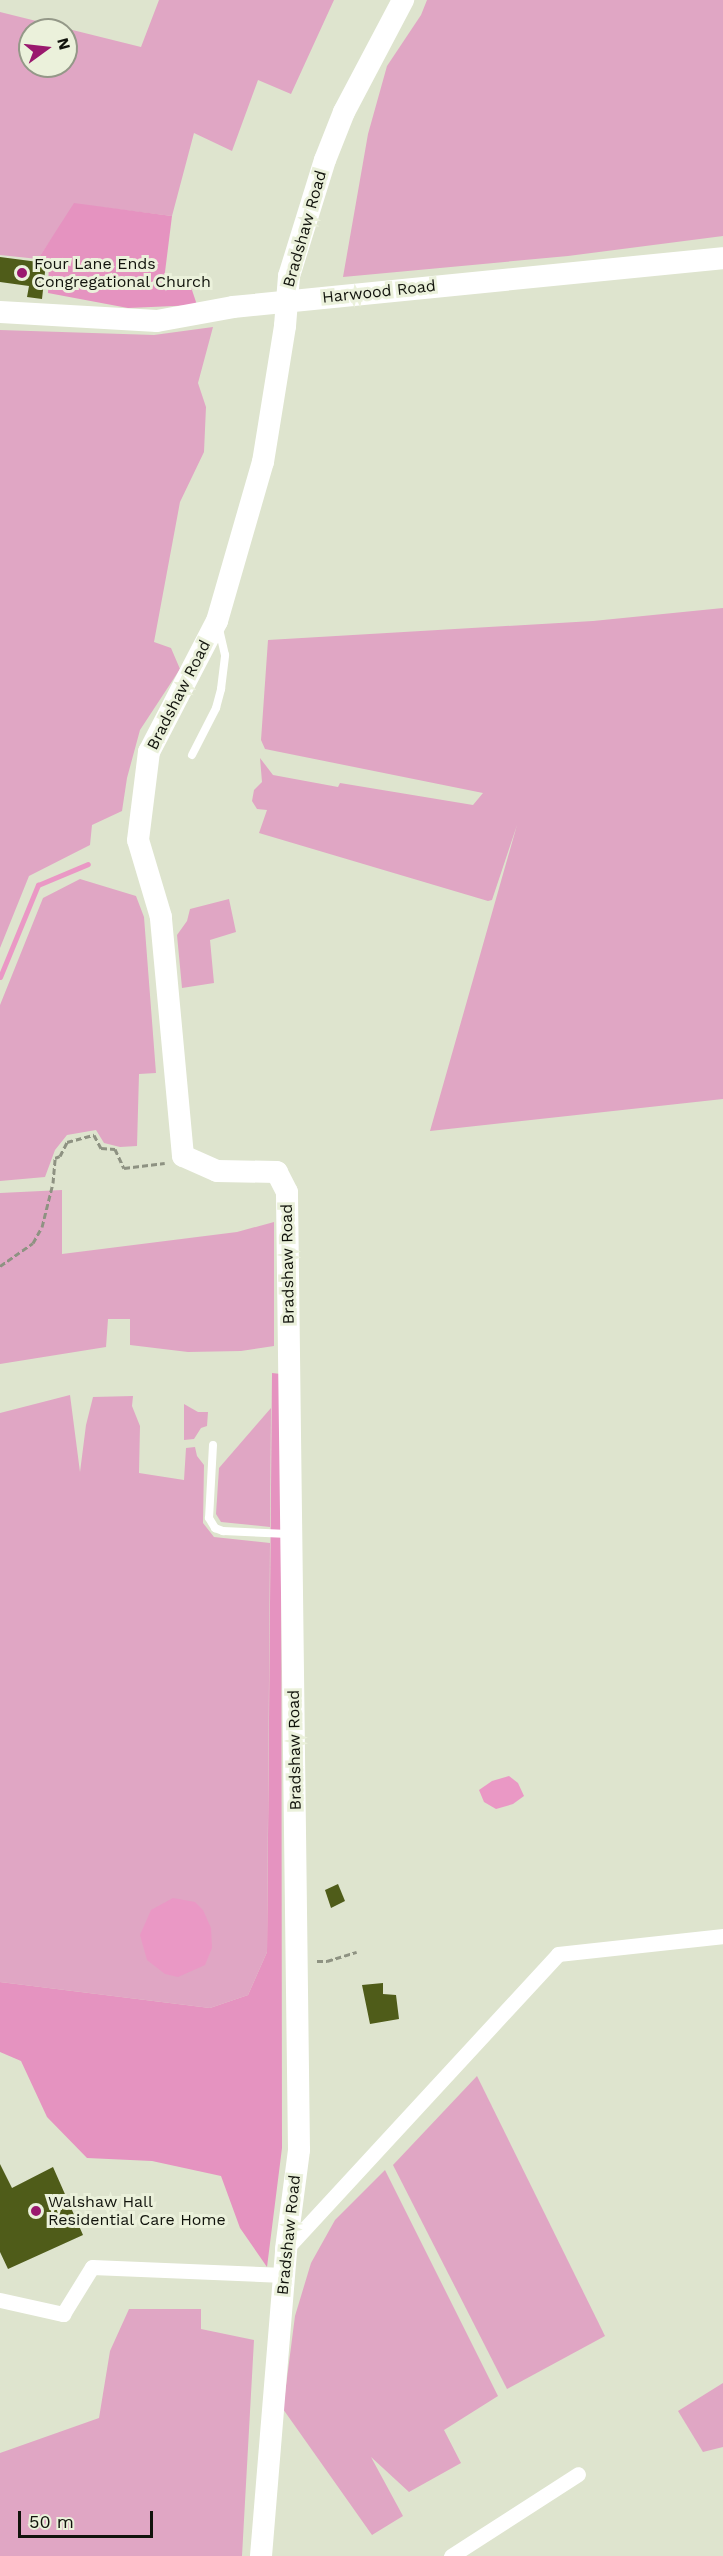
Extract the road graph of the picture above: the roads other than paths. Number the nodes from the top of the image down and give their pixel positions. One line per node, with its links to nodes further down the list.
1 (403, 0): 3 (street, Bradshaw Road)
2 (723, 258): 3 (street, Harwood Road)
3 (286, 302): 4 (street, Harwood Road); 5 (street, Bradshaw Road)
4 (0, 312)
5 (217, 621): 6 (lane); 8 (street, Bradshaw Road)
6 (192, 755)
7 (213, 1445): 8 (lane)
8 (292, 1534): 10 (street, Bradshaw Road)
9 (723, 1936): 10 (street)
10 (286, 2249): 11 (street, Bradshaw Road)
11 (284, 2275): 12 (street); 14 (street, Bradshaw Road)
12 (0, 2300)
13 (578, 2474): 15 (street)
14 (261, 2556)
15 (451, 2556)

